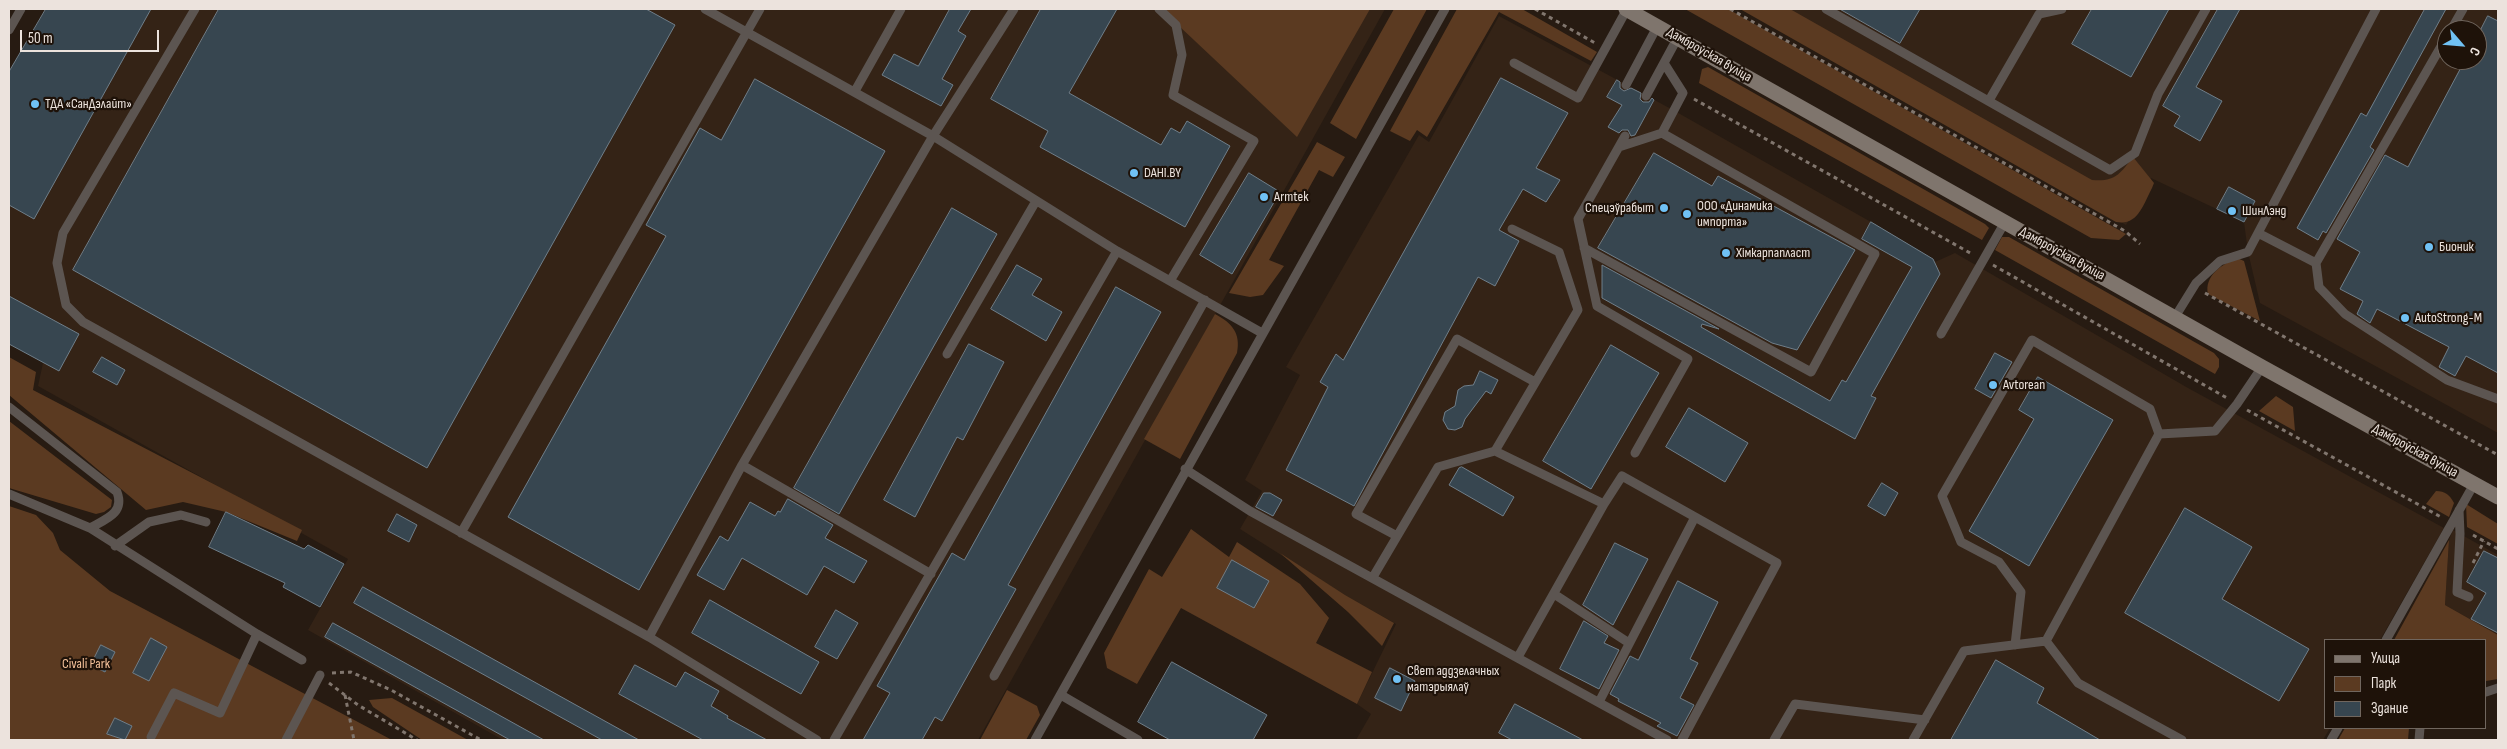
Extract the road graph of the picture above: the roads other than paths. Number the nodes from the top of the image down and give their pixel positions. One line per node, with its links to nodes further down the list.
1 (21, 9): 18 (lane)
2 (195, 9): 62 (lane)
3 (704, 9): 19 (lane)
4 (760, 9): 19 (lane)
5 (901, 9): 25 (lane)
6 (1014, 9): 29 (lane)
7 (1159, 9): 39 (lane)
8 (1444, 9): 42 (lane)
9 (1627, 9): 17 (street, Дамброўская вуліца); 22 (lane)
10 (1826, 9): 12 (lane)
11 (2062, 9): 15 (lane)
12 (2206, 9)
13 (2376, 9): 35 (lane)
14 (2463, 9): 16 (lane)
15 (2037, 11): 27 (lane)
16 (2457, 20)
17 (1658, 25): 20 (street, Дамброўская вуліца); 24 (lane)
18 (9, 30)
19 (746, 33): 25 (lane); 62 (lane)
20 (1678, 37): 23 (lane); 33 (street, Дамброўская вуліца)
21 (2437, 53): 38 (lane)
22 (1514, 63)
23 (1664, 63): 26 (lane); 28 (lane)
24 (1626, 85)
25 (855, 91): 29 (lane)
26 (1646, 96)
27 (1991, 97)
28 (1662, 133): 31 (lane); 36 (lane)
29 (933, 136): 32 (lane); 52 (lane)
30 (1625, 136): 31 (lane)
31 (1619, 147): 36 (lane)
32 (1036, 201): 37 (lane); 44 (lane)
33 (2005, 222): 41 (street, Дамброўская вуліца); 43 (lane)
34 (1512, 228): 46 (lane)
35 (2258, 234): 38 (lane); 41 (lane)
36 (1584, 248): 51 (lane)
37 (1117, 251): 39 (lane); 65 (lane)
38 (2316, 263): 47 (lane)
39 (1170, 281): 40 (lane)
40 (1205, 300): 42 (lane); 78 (lane)
41 (2175, 317): 45 (street, Дамброўская вуліца)
42 (1262, 333): 53 (lane)
43 (1941, 334)
44 (947, 354)
45 (2262, 367): 49 (lane); 54 (street, Дамброўская вуліца)
46 (1536, 382): 50 (lane); 63 (lane)
47 (2498, 399)
48 (9, 407): 61 (lane)
49 (2159, 434): 72 (lane); 74 (lane)
50 (1495, 451): 57 (lane); 63 (lane)
51 (1635, 453)
52 (742, 465): 65 (lane); 70 (lane)
53 (1186, 469): 66 (lane); 79 (lane)
54 (2474, 484): 56 (street, Дамброўская вуліца); 60 (lane)
55 (9, 494): 61 (lane)
56 (2498, 497)
57 (1604, 504): 58 (lane); 67 (lane)
58 (1695, 517): 73 (lane); 90 (lane)
59 (206, 522): 64 (lane)
60 (2456, 525): 68 (lane); 71 (lane)
61 (90, 528): 64 (lane)
62 (461, 532): 70 (lane)
63 (1398, 536): 66 (lane)
64 (115, 546): 69 (lane)
65 (931, 574): 86 (lane)
66 (1373, 578): 75 (lane)
67 (1554, 594): 73 (lane); 75 (lane)
68 (2469, 597)
69 (256, 634): 76 (lane); 83 (lane)
70 (649, 636): 85 (lane)
71 (2387, 639)
72 (2046, 641): 74 (lane); 93 (lane)
73 (1629, 643): 80 (lane)
74 (2015, 645): 81 (lane)
75 (1518, 657): 80 (lane)
76 (302, 660)
77 (323, 673): 84 (lane)
78 (994, 676)
79 (1061, 695): 87 (lane); 88 (lane)
80 (1599, 702): 89 (lane)
81 (1925, 720): 91 (lane); 92 (lane)
82 (2337, 729): 94 (lane)
83 (151, 737)
84 (286, 740)
85 (817, 740)
86 (834, 740)
87 (1036, 740)
88 (1138, 740)
89 (1667, 740)
90 (1682, 740)
91 (1774, 740)
92 (1913, 740)
93 (2182, 740)
94 (2331, 740)

